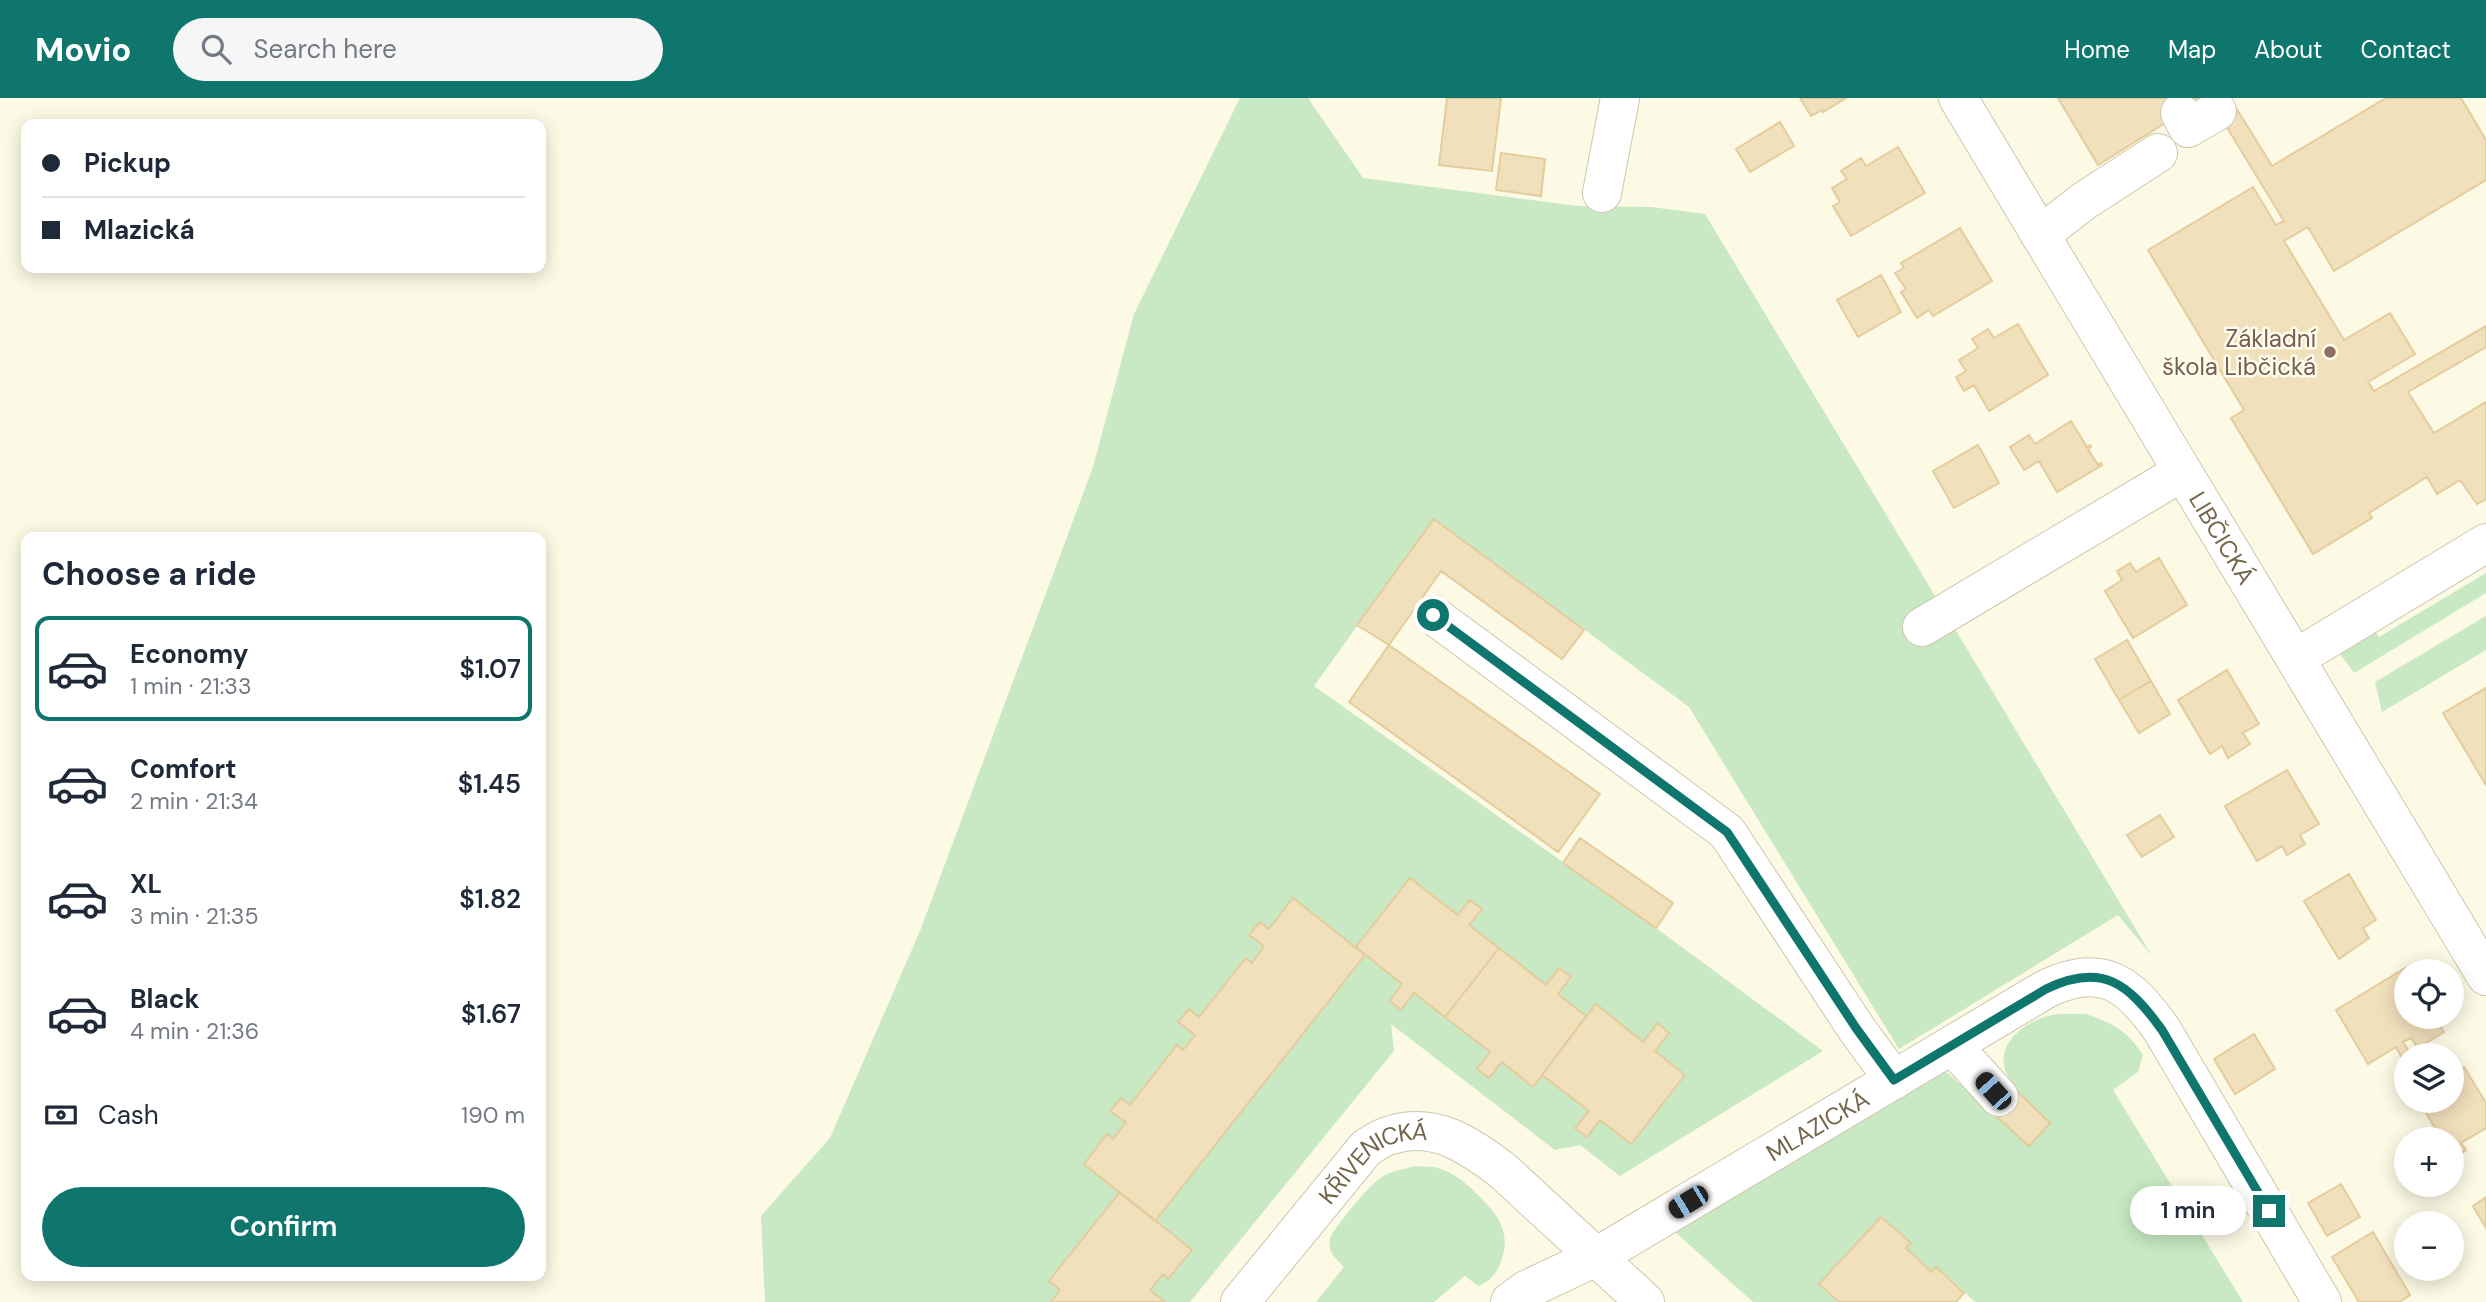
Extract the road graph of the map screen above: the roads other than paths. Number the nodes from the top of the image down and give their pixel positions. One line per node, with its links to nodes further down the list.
1 (1620, 98): 4 (street)
2 (1958, 98): 5 (street, LIBČICKÁ)
3 (2158, 153): 5 (street)
4 (1602, 193)
5 (2040, 235): 6 (street, LIBČICKÁ)
6 (2182, 472): 9 (street); 10 (street, LIBČICKÁ)
7 (2486, 543): 10 (street)
8 (1433, 615): 13 (street)
9 (1922, 627)
10 (2295, 659): 11 (street, LIBČICKÁ)
11 (2486, 976)
12 (1952, 1045): 13 (street, MLAZICKÁ); 14 (street); 19 (street, MLAZICKÁ)
13 (1894, 1080): 15 (street, MLAZICKÁ)
14 (1999, 1097)
15 (1596, 1257): 16 (street, KŘIVENICKÁ); 17 (street); 18 (street, KŘIVENICKÁ)
16 (1240, 1302)
17 (1510, 1302)
18 (1645, 1302)
19 (2322, 1302)

